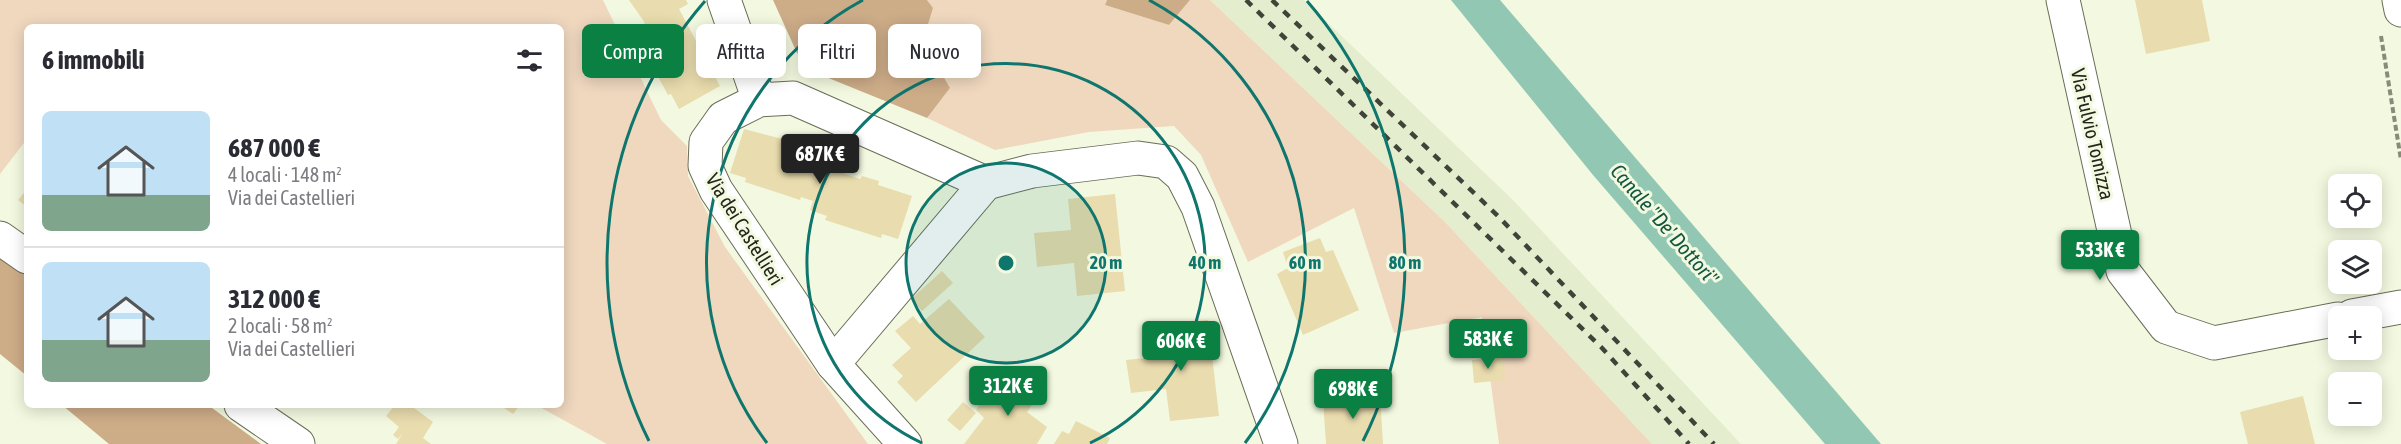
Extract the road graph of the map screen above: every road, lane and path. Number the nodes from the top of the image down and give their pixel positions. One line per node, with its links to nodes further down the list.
1 (724, 0): 5 (street)
2 (2063, 0): 12 (street, Via Fulvio Tomizza)
3 (2399, 0): 4 (street)
4 (2391, 22): 6 (path)
5 (759, 100): 7 (street, Via dei Castellieri); 13 (street, Via dei Castellieri)
6 (2401, 160)
7 (987, 183): 13 (street); 17 (street)
8 (0, 238): 9 (street)
9 (24, 255)
10 (2401, 307): 11 (street)
11 (2382, 310)
12 (2328, 321)
13 (833, 364): 16 (street, Via dei Castellieri)
14 (245, 408): 15 (street)
15 (298, 444)
16 (905, 444)
17 (1281, 444)

